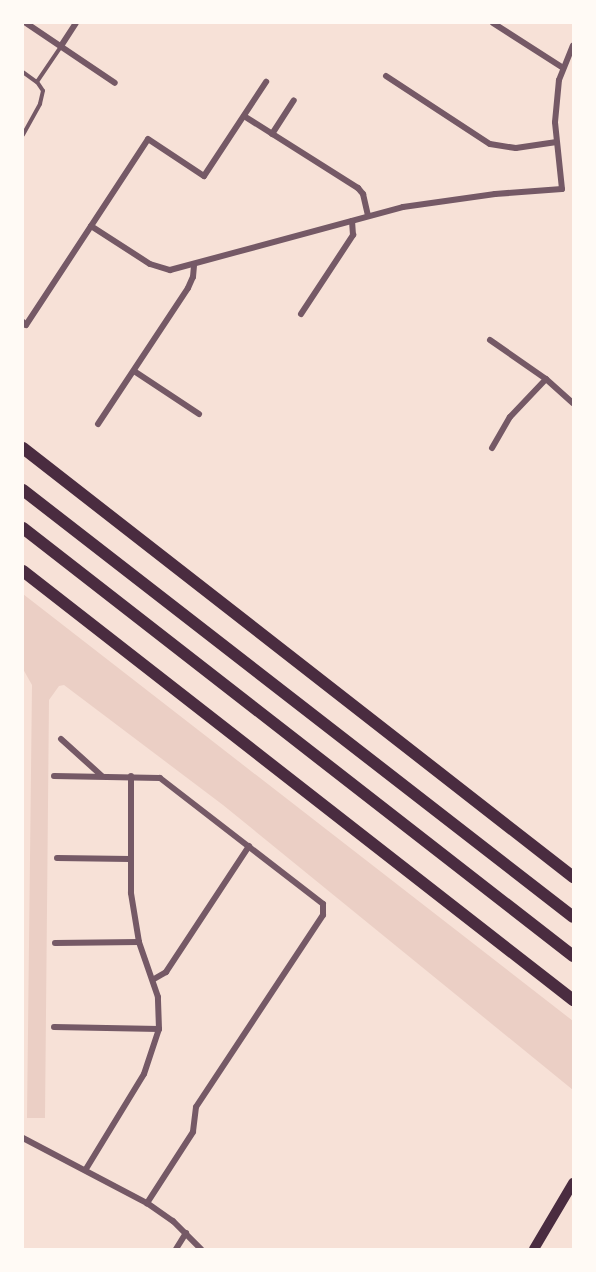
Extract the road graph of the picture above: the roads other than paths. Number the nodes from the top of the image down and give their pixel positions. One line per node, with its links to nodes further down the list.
1 (26, 23): 4 (street)
2 (76, 23): 4 (street)
3 (493, 23): 6 (street)
4 (61, 46): 9 (lane); 11 (street)
5 (573, 46): 6 (street)
6 (563, 68): 16 (street)
7 (23, 72): 9 (lane)
8 (386, 76): 16 (street)
9 (37, 82): 15 (lane)
10 (266, 82): 13 (street)
11 (115, 83)
12 (294, 100): 14 (street)
13 (244, 116): 14 (street); 19 (street)
14 (272, 134): 17 (street)
15 (23, 135)
16 (556, 142): 17 (street)
17 (368, 215): 18 (street)
18 (352, 221): 20 (street); 21 (street)
19 (91, 226): 20 (street); 22 (street)
20 (194, 265): 24 (street)
21 (301, 314)
22 (23, 322)
23 (490, 340): 25 (street)
24 (134, 371): 27 (street); 28 (street)
25 (546, 379): 26 (street); 30 (street)
26 (573, 403)
27 (199, 414)
28 (98, 424)
29 (23, 448): 41 (highway)
30 (492, 448)
31 (23, 490): 42 (highway)
32 (23, 528): 45 (highway)
33 (23, 571): 47 (highway)
34 (61, 739): 36 (street)
35 (54, 776): 36 (street)
36 (102, 776): 37 (street)
37 (131, 776): 38 (street); 40 (street)
38 (249, 846): 46 (street); 53 (street)
39 (57, 858): 40 (street)
40 (130, 859): 43 (street)
41 (573, 877)
42 (573, 917)
43 (139, 942): 44 (street); 46 (street)
44 (55, 943)
45 (573, 956)
46 (154, 979): 49 (street)
47 (573, 1000)
48 (54, 1027): 49 (street)
49 (159, 1029): 51 (street)
50 (23, 1138): 51 (street)
51 (86, 1169): 53 (street)
52 (573, 1183): 57 (main road)
53 (147, 1203): 54 (street)
54 (186, 1234): 55 (street); 56 (street)
55 (176, 1249)
56 (201, 1249)
57 (534, 1249)

